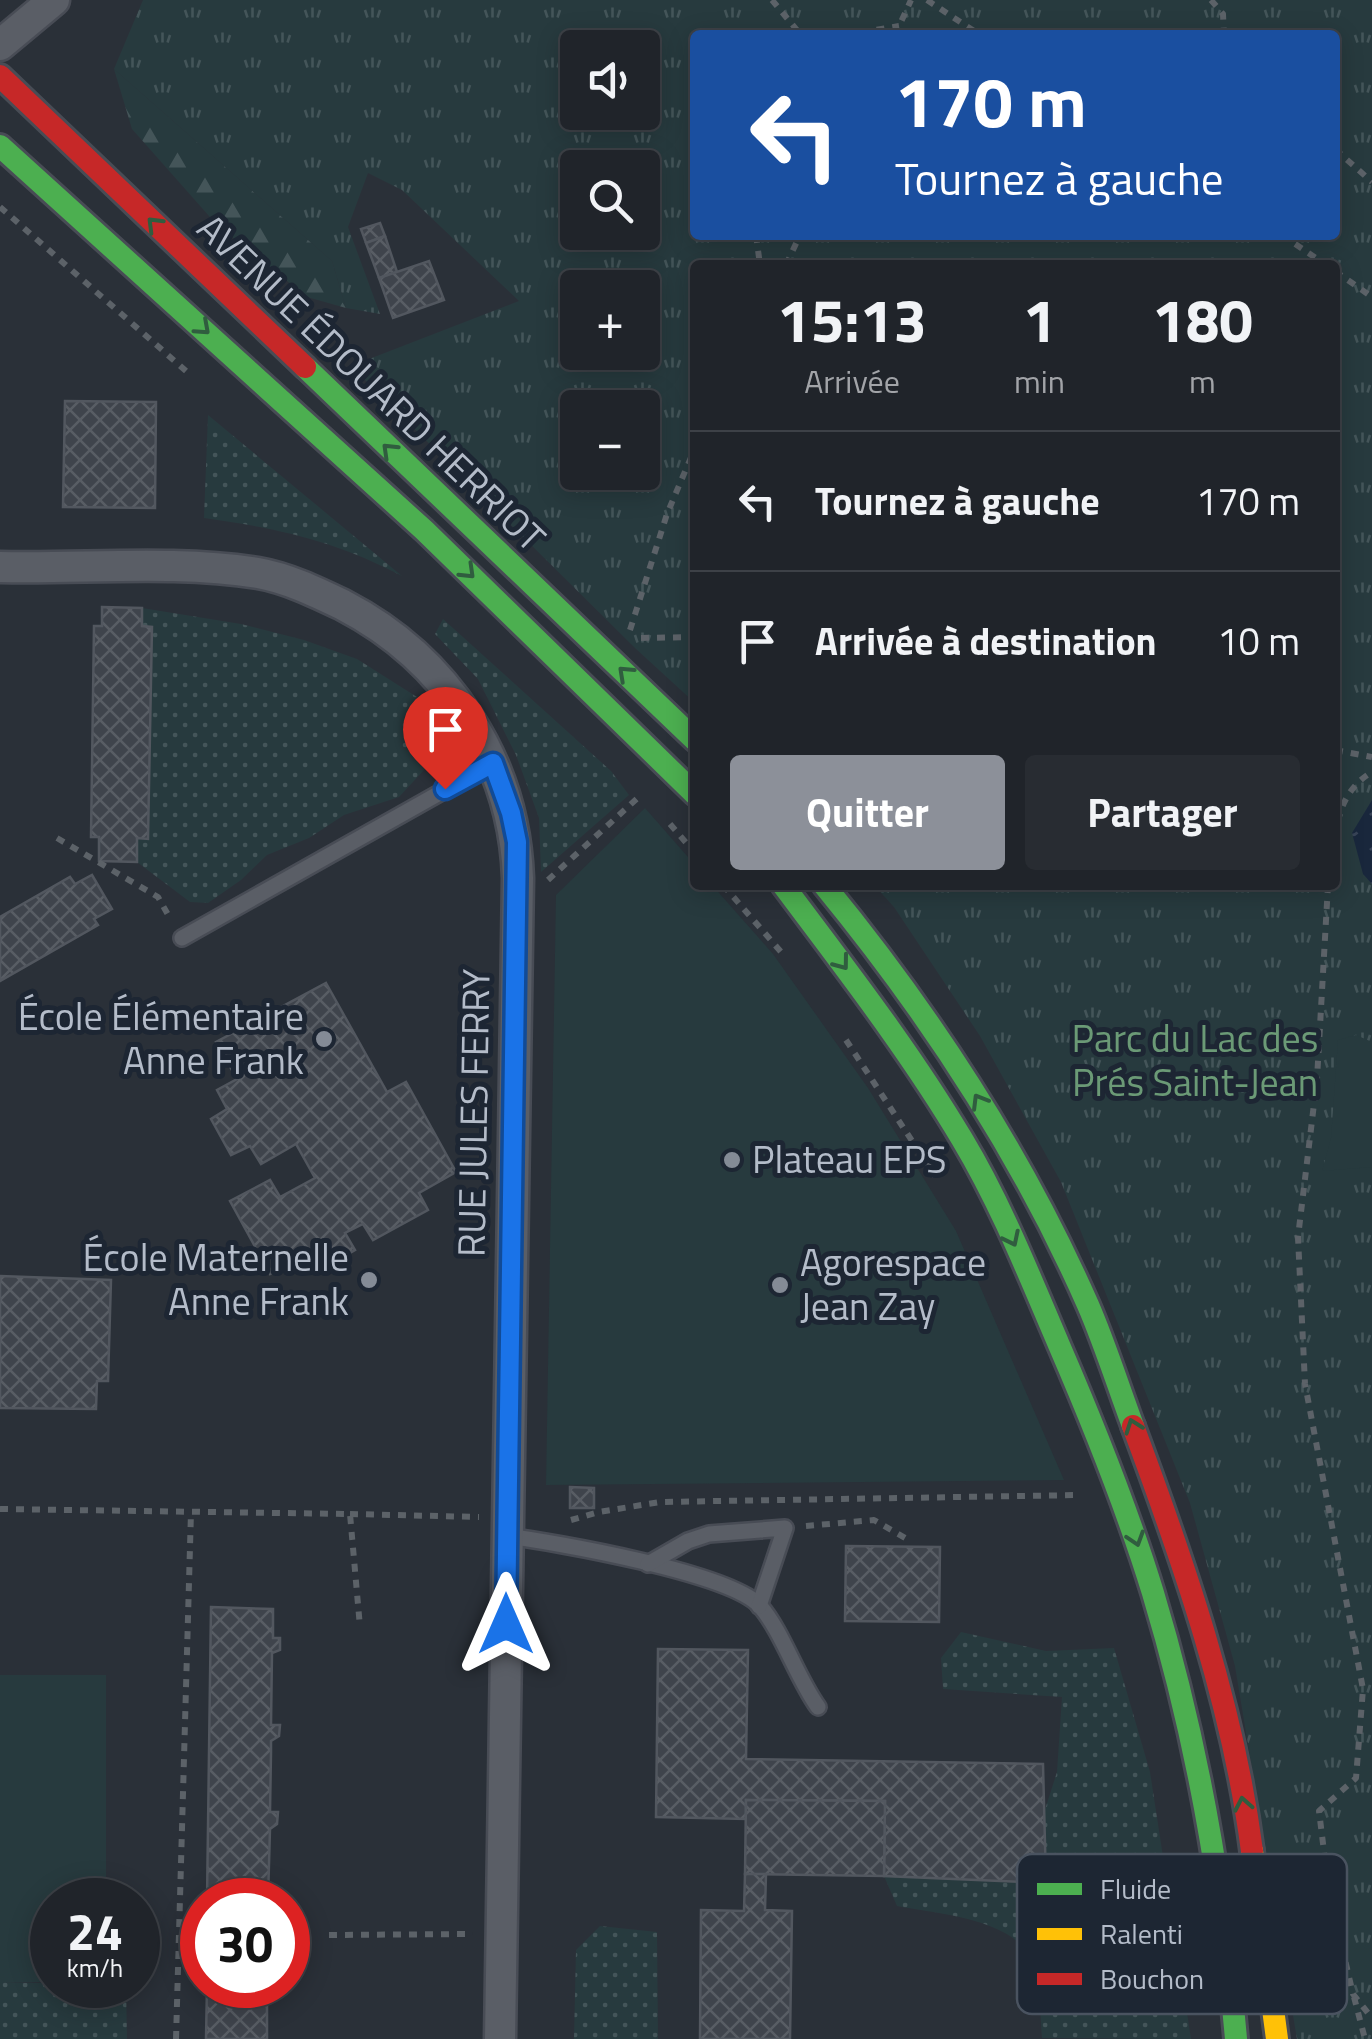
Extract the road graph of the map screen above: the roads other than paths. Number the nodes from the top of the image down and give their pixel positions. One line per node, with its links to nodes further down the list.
1 (54, 0): 2 (street)
2 (0, 45)
3 (0, 76): 6 (main road, AVENUE ÉDOUARD HERRIOT, one-way to 3)
4 (0, 146): 8 (main road, AVENUE ÉDOUARD HERRIOT, one-way to 8)
5 (0, 567): 7 (street, RUE JULES FERRY)
6 (690, 735)
7 (493, 763): 11 (lane); 12 (street, RUE JULES FERRY)
8 (690, 789)
9 (787, 890): 16 (main road, one-way to 16)
10 (828, 890): 17 (main road, one-way to 10)
11 (182, 938)
12 (506, 1527): 13 (lane); 20 (street, RUE JULES FERRY)
13 (648, 1564): 14 (lane); 14 (lane)
14 (760, 1606): 15 (lane)
15 (818, 1707)
16 (1214, 1854)
17 (1252, 1854)
18 (1235, 2014): 21 (main road, one-way to 21)
19 (1274, 2014): 22 (main road, one-way to 19)
20 (500, 2039)
21 (1236, 2039)
22 (1277, 2039)

